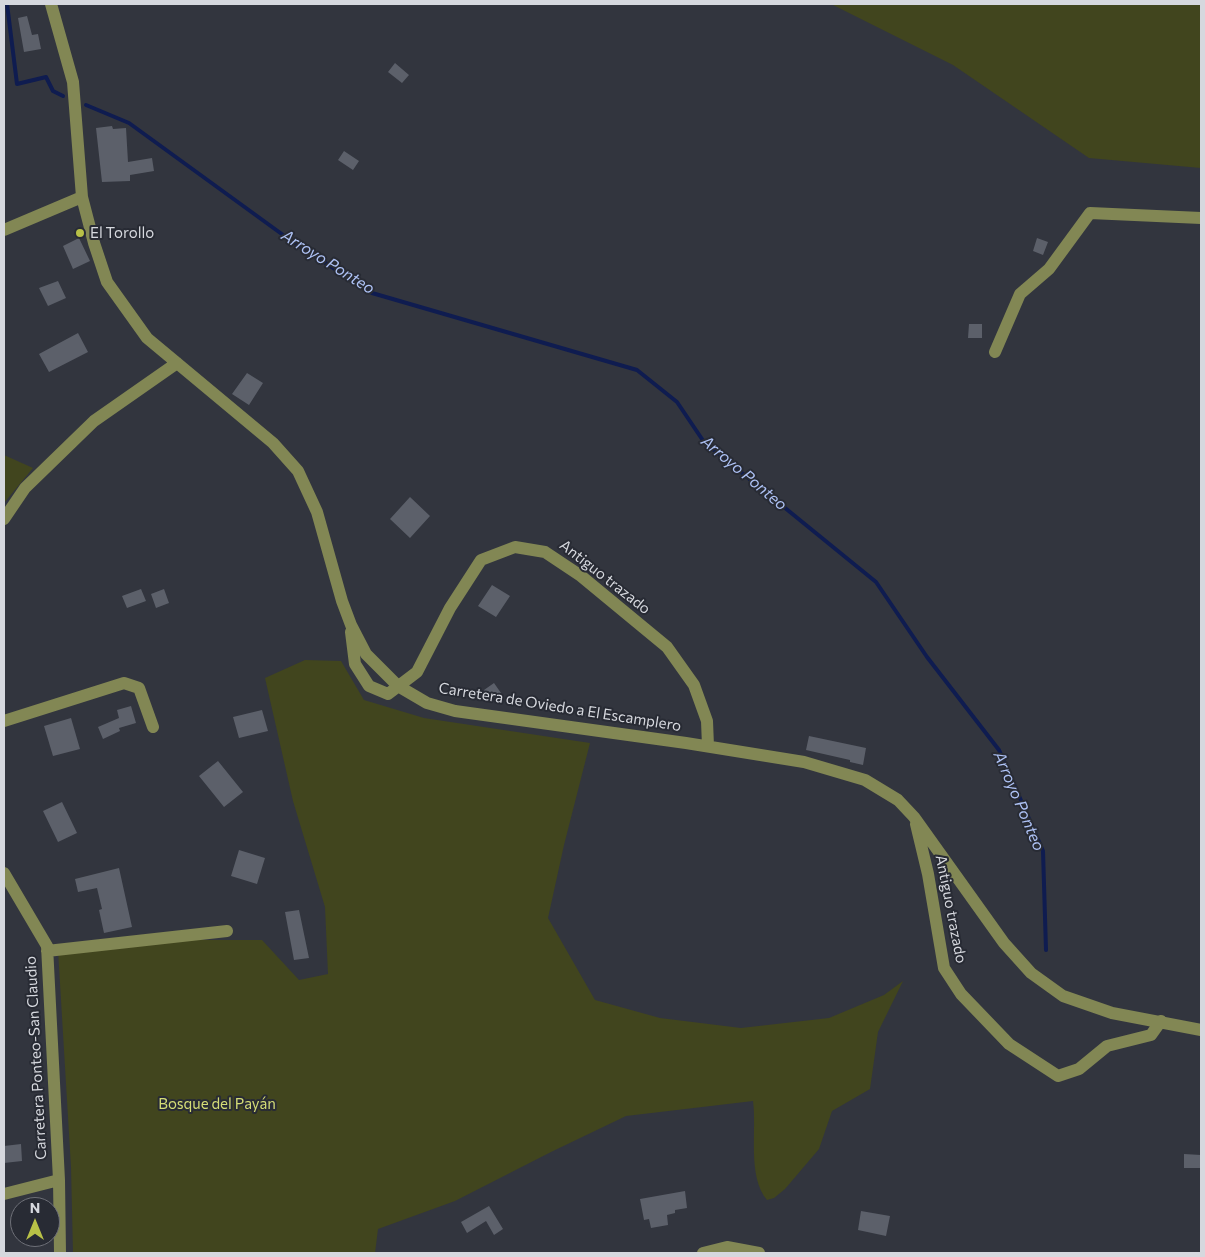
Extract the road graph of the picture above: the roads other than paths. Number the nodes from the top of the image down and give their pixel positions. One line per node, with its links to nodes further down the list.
1 (51, 4): 2 (street, Carretera de Oviedo a El Escamplero)
2 (82, 197): 4 (street); 6 (street, Carretera de Oviedo a El Escamplero)
3 (1201, 218): 5 (street)
4 (4, 230)
5 (996, 352)
6 (177, 363): 7 (street); 8 (street, Carretera de Oviedo a El Escamplero)
7 (4, 519)
8 (350, 625): 9 (street, Carretera de Oviedo a El Escamplero); 9 (street, Antiguo trazado)
9 (398, 686): 12 (street, Carretera de Oviedo a El Escamplero); 12 (street, Antiguo trazado)
10 (4, 721): 11 (street)
11 (153, 727)
12 (708, 746): 13 (street, Carretera de Oviedo a El Escamplero)
13 (914, 817): 17 (street, Carretera de Oviedo a El Escamplero); 17 (street, Antiguo trazado)
14 (4, 874): 16 (street, Carretera Ponteo-San Claudio)
15 (227, 931): 16 (street)
16 (47, 951): 19 (street, Carretera Ponteo-San Claudio)
17 (1161, 1021): 18 (street, Carretera de Oviedo a El Escamplero)
18 (1201, 1030)
19 (59, 1180): 20 (street); 21 (street, Carretera Ponteo-San Claudio)
20 (4, 1194)
21 (60, 1253)
22 (703, 1253): 23 (street)
23 (759, 1253)

